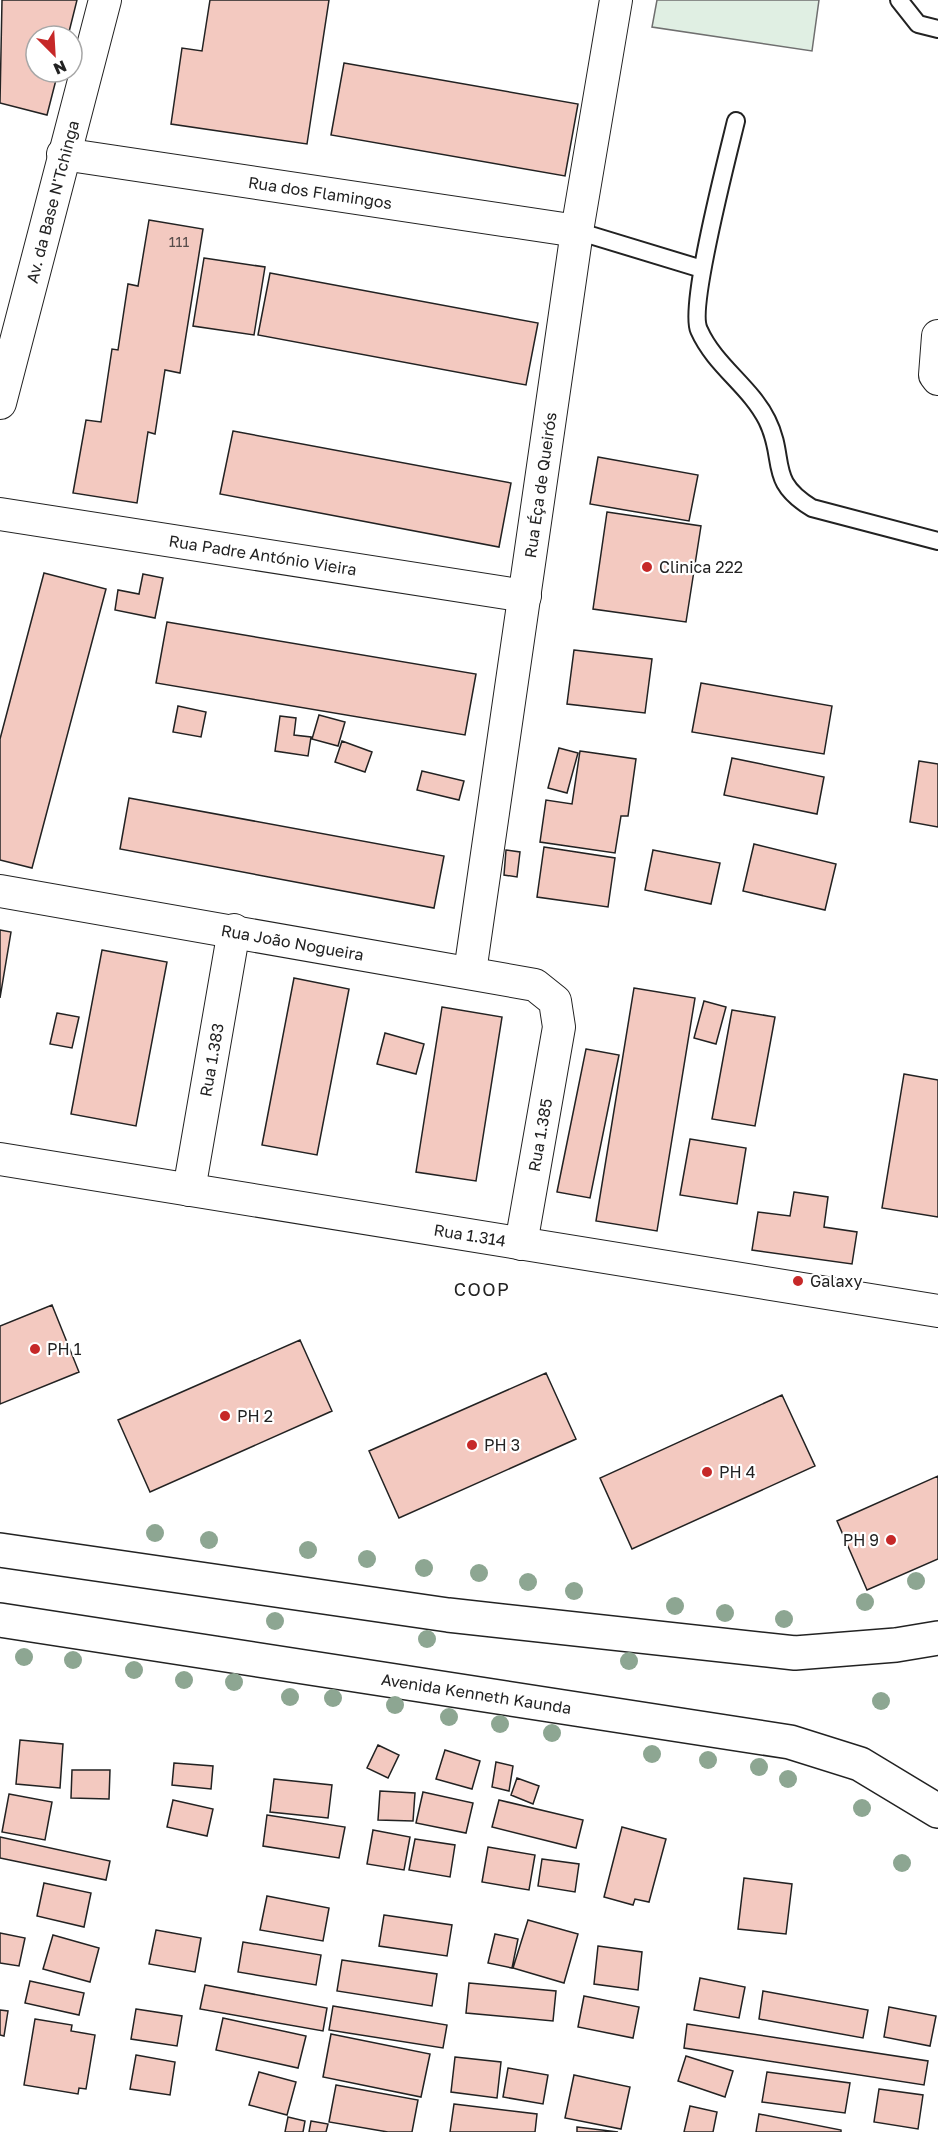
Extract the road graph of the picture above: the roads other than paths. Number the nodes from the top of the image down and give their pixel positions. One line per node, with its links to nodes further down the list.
1 (105, 0): 6 (street, Av. da Base N'Tchinga)
2 (616, 0): 7 (street, Rua Éça de Queirós)
3 (899, 0): 4 (lane)
4 (938, 29)
5 (736, 121): 8 (lane)
6 (63, 154): 7 (street, Rua dos Flamingos); 11 (street, Av. da Base N'Tchinga)
7 (577, 231): 8 (lane); 14 (street, Rua Éça de Queirós)
8 (702, 269): 13 (lane)
9 (938, 336): 10 (street)
10 (938, 378)
11 (0, 403)
12 (0, 514): 14 (street, Rua Padre António Vieira)
13 (938, 541)
14 (525, 596): 17 (street, Rua Éça de Queirós)
15 (0, 891): 16 (street, Rua João Nogueira)
16 (234, 930): 17 (street, Rua João Nogueira); 20 (street, Rua 1.383)
17 (470, 972): 18 (street, Rua João Nogueira)
18 (560, 1027): 21 (street, Rua 1.385)
19 (0, 1159): 20 (street, Rua 1.314)
20 (189, 1190): 21 (street, Rua 1.314)
21 (520, 1244): 22 (street, Rua 1.314)
22 (938, 1311)
23 (0, 1550): 25 (main road)
24 (0, 1620): 26 (main road, Avenida Kenneth Kaunda)
25 (938, 1638)
26 (938, 1810)

